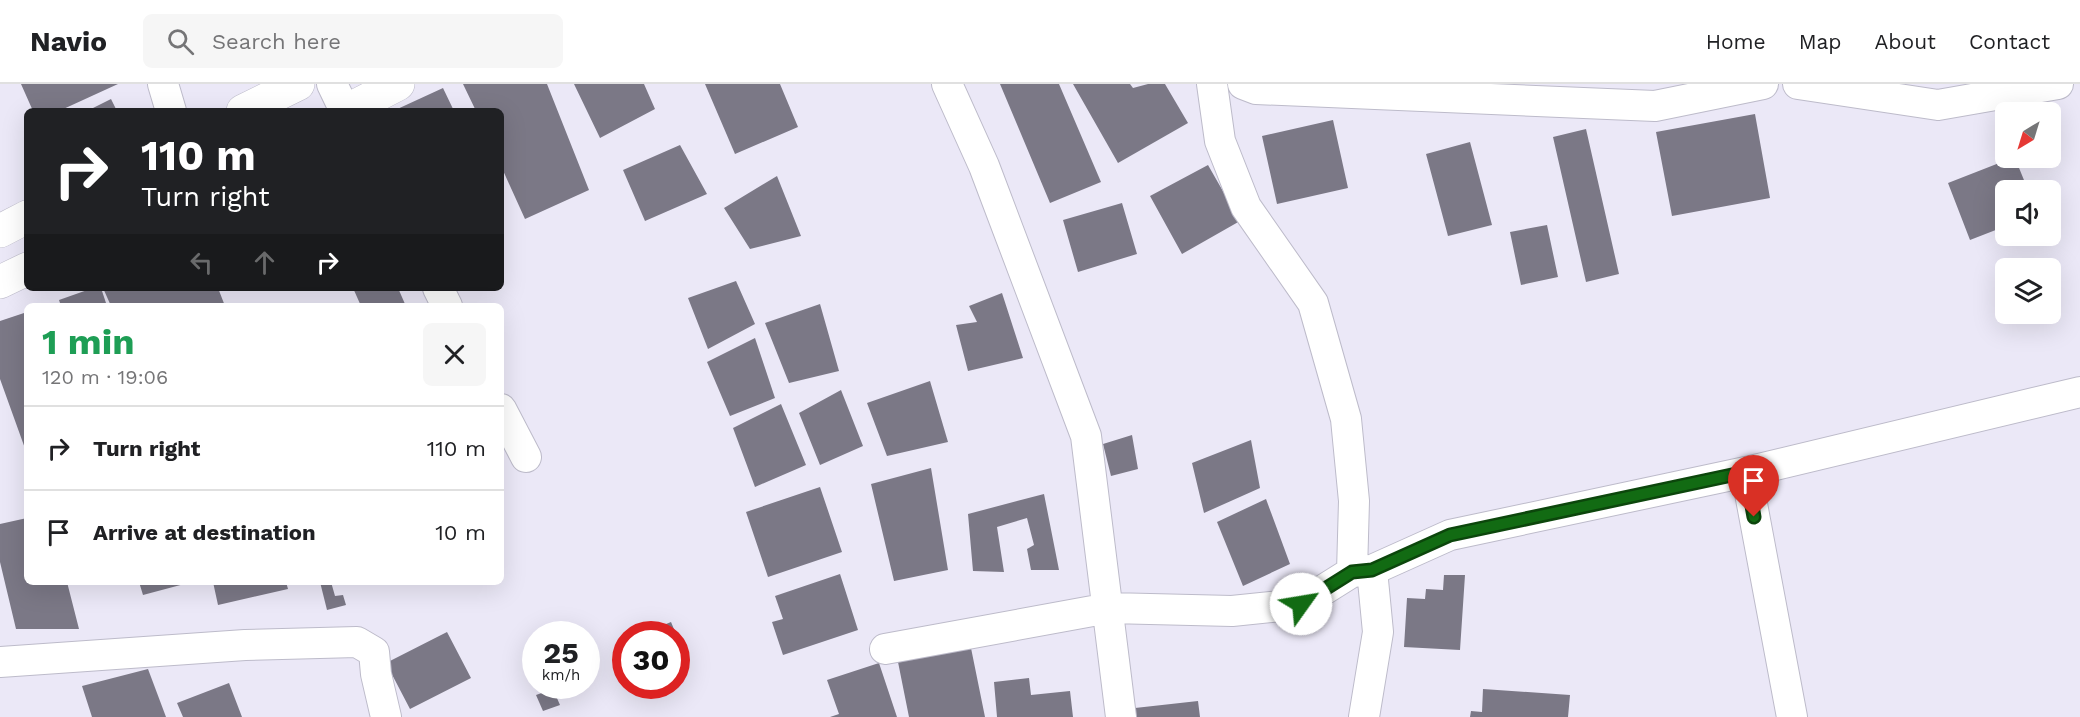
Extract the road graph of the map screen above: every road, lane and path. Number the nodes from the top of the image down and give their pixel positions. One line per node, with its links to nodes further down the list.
1 (163, 84): 11 (street)
2 (298, 84): 12 (main road)
3 (332, 84): 13 (street)
4 (398, 84): 14 (main road)
5 (947, 84): 24 (street)
6 (1212, 84): 23 (street)
7 (1243, 84): 8 (street)
8 (1763, 84)
9 (1798, 84): 10 (street)
10 (2058, 84)
11 (170, 108)
12 (249, 108)
13 (344, 108)
14 (352, 108)
15 (24, 219): 16 (main road)
16 (0, 231)
17 (24, 270): 18 (main road)
18 (0, 282)
19 (2080, 392): 22 (street)
20 (504, 415): 21 (street)
21 (526, 457)
22 (1746, 472): 23 (street); 30 (street)
23 (1362, 571): 24 (street); 29 (street)
24 (1108, 608): 25 (street); 28 (street)
25 (885, 649)
26 (0, 662): 27 (street)
27 (386, 717)
28 (1120, 717)
29 (1364, 717)
30 (1791, 717)

